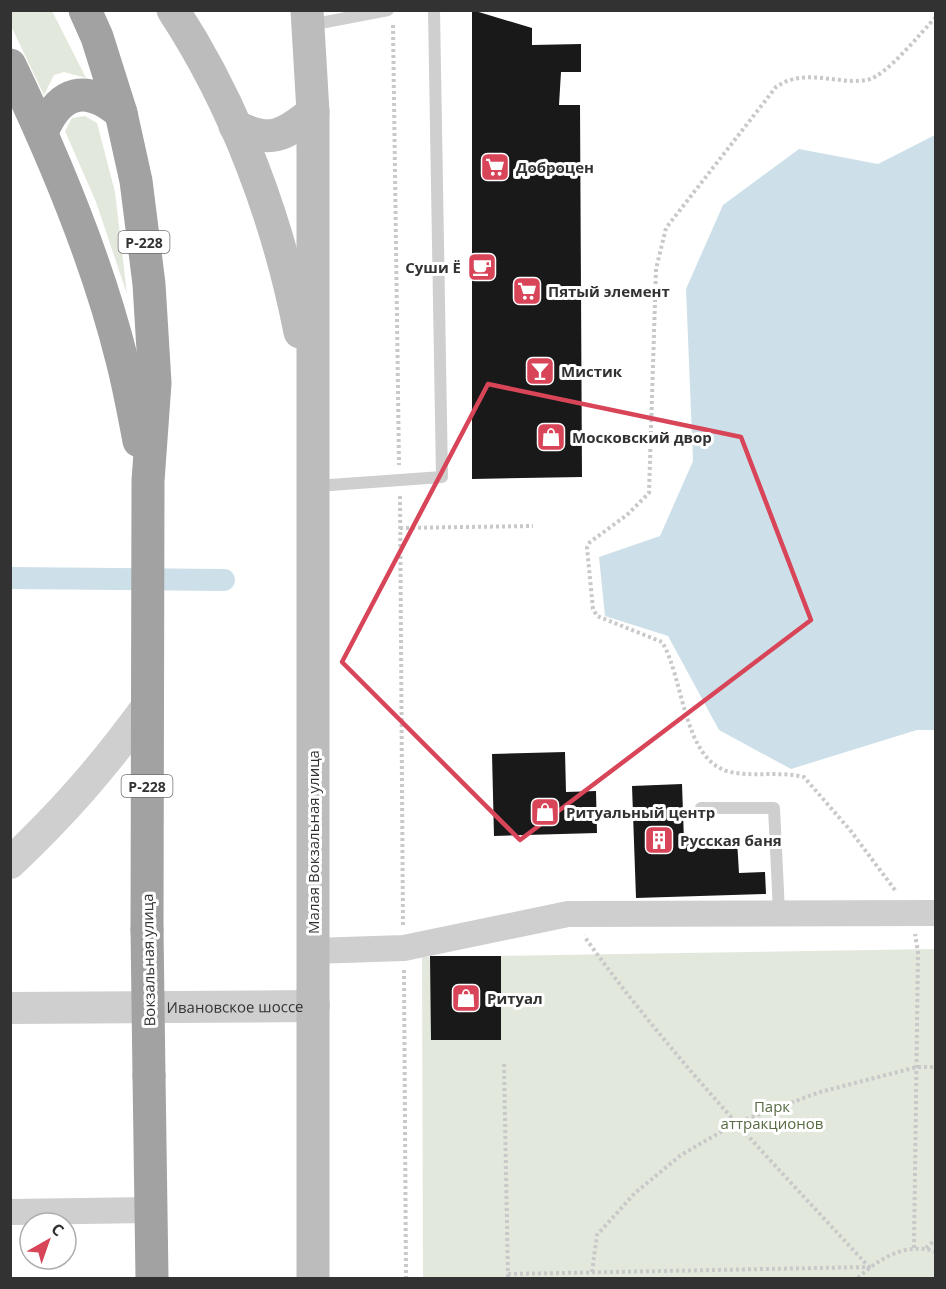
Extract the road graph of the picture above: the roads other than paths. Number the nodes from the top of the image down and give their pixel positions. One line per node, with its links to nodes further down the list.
1 (85, 10): 8 (highway, Р-228)
2 (173, 10): 9 (main road)
3 (388, 10): 5 (lane)
4 (434, 10): 13 (lane)
5 (308, 18): 7 (main road)
6 (10, 65): 10 (highway, Р-228)
7 (313, 112): 9 (main road); 11 (main road)
8 (121, 113): 10 (highway); 12 (highway, Р-228)
9 (235, 126): 11 (main road)
10 (42, 132): 12 (highway, Р-228)
11 (314, 405): 13 (main road, Малая Вокзальная улица)
12 (148, 481): 14 (highway, Вокзальная улица / Р-228)
13 (315, 486): 19 (main road, Малая Вокзальная улица)
14 (147, 707): 16 (street); 22 (highway, Вокзальная улица / Р-228, bridge)
15 (701, 808): 17 (lane)
16 (10, 863)
17 (779, 912): 18 (street); 19 (street)
18 (923, 913)
19 (313, 951): 20 (main road, Малая Вокзальная улица)
20 (314, 1006): 21 (street, Ивановское шоссе); 25 (main road, Малая Вокзальная улица)
21 (10, 1008)
22 (151, 1210): 23 (street); 24 (highway, Вокзальная улица / Р-228)
23 (10, 1212)
24 (152, 1278)
25 (313, 1278)

